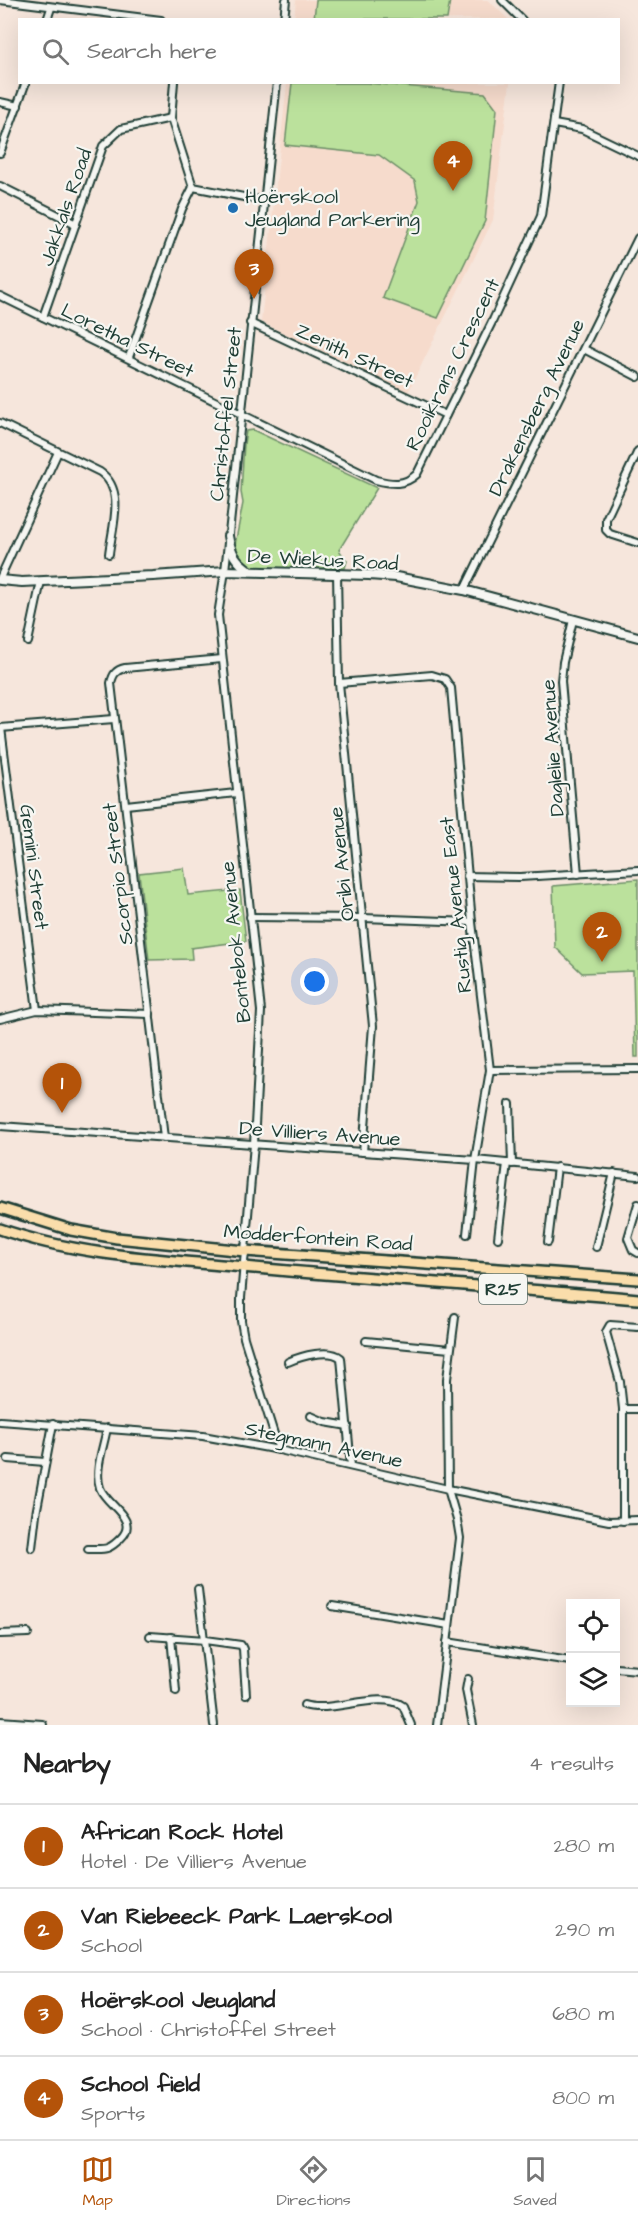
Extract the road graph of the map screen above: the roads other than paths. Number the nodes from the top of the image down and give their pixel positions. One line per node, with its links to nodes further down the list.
1 (0, 0): 4 (street)
2 (286, 0): 7 (street)
3 (502, 0): 8 (street)
4 (51, 8): 5 (street); 6 (street)
5 (48, 18)
6 (143, 18)
7 (284, 18)
8 (520, 18)
9 (25, 84): 14 (street)
10 (174, 84): 15 (street)
11 (277, 84): 21 (street, Christoffel Street)
12 (559, 84): 16 (street, Rooikrans Crescent)
13 (0, 102): 14 (street)
14 (18, 106): 17 (street)
15 (171, 118): 20 (street); 22 (street, Jakkals Road)
16 (554, 124): 18 (street); 31 (street, Rooikrans Crescent)
17 (0, 153)
18 (638, 156)
19 (0, 186): 22 (street)
20 (193, 187): 21 (street); 28 (street)
21 (264, 201): 26 (street, Christoffel Street)
22 (76, 224): 25 (street, Jakkals Road)
23 (638, 238): 27 (street, Drakensberg Avenue)
24 (0, 297): 25 (street, Loretha Street)
25 (44, 317): 28 (street, Loretha Street)
26 (250, 323): 30 (street, Christoffel Street); 31 (street, Zenith Street)
27 (584, 349): 29 (street); 43 (street, Drakensberg Avenue)
28 (129, 357): 30 (street, Loretha Street)
29 (638, 377)
30 (242, 415): 31 (street, Rooikrans Crescent); 35 (street, Christoffel Street)
31 (446, 416)
32 (0, 423): 34 (street)
33 (638, 451): 36 (street)
34 (58, 452): 37 (street); 41 (street)
35 (228, 536): 38 (street, Christoffel Street); 39 (street)
36 (638, 543)
37 (109, 554)
38 (225, 571): 39 (street, De Wiekus Road); 42 (street, De Wiekus Road); 47 (street, Bontebok Avenue)
39 (252, 572): 40 (street, De Wiekus Road)
40 (337, 573): 43 (street, De Wiekus Road); 48 (street, Oribi Avenue)
41 (0, 579): 42 (street, De Wiekus Road)
42 (41, 581): 46 (street)
43 (464, 590): 44 (street, De Wiekus Road)
44 (573, 620): 45 (street, De Wiekus Road); 54 (street, Daglelie Avenue)
45 (638, 638)
46 (28, 642)
47 (222, 659): 49 (street, Scorpio Street); 51 (street, Bontebok Avenue)
48 (339, 683): 55 (street, Rustig Avenue East); 57 (street, Oribi Avenue)
49 (114, 719): 50 (street); 52 (street, Scorpio Street)
50 (0, 728): 59 (street, Gemini Street)
51 (237, 794): 52 (street); 56 (street, Bontebok Avenue)
52 (126, 805): 60 (street, Scorpio Street)
53 (638, 870): 54 (street)
54 (578, 874): 55 (street)
55 (467, 876): 58 (street, Rustig Avenue East)
56 (250, 918): 57 (street); 67 (street, Bontebok Avenue)
57 (363, 918): 58 (street); 68 (street, Oribi Avenue)
58 (472, 922): 63 (street, Rustig Avenue East)
59 (38, 1010): 60 (street); 61 (street)
60 (150, 1014): 66 (street, Scorpio Street)
61 (0, 1019)
62 (638, 1069): 63 (street)
63 (490, 1070): 69 (street, Rustig Avenue East)
64 (510, 1104): 70 (street)
65 (0, 1126): 66 (street, De Villiers Avenue)
66 (164, 1138): 67 (street, De Villiers Avenue)
67 (254, 1144): 68 (street, De Villiers Avenue); 81 (street, Bontebok Avenue)
68 (363, 1152): 69 (street, De Villiers Avenue)
69 (475, 1160): 70 (street, De Villiers Avenue); 77 (street, Rustig Avenue East)
70 (510, 1163): 71 (street, De Villiers Avenue); 78 (street)
71 (557, 1167): 72 (street, De Villiers Avenue); 79 (street)
72 (614, 1173): 73 (street, De Villiers Avenue); 80 (street)
73 (638, 1176)
74 (638, 1204): 82 (street)
75 (0, 1208): 81 (main road, Modderfontein Road / R25)
76 (0, 1229): 83 (main road, Modderfontein Road / R25)
77 (467, 1234)
78 (498, 1238)
79 (548, 1242)
80 (596, 1246)
81 (245, 1251): 83 (street, Bontebok Avenue); 84 (main road, Modderfontein Road / R25)
82 (638, 1253)
83 (244, 1267): 85 (main road, Modderfontein Road / R25); 98 (street, Bontebok Avenue)
84 (638, 1279)
85 (638, 1299)
86 (455, 1317): 89 (street)
87 (638, 1327): 91 (street)
88 (366, 1341): 89 (street)
89 (450, 1349): 102 (street)
90 (288, 1362): 96 (street)
91 (623, 1408): 92 (street); 104 (street)
92 (638, 1409)
93 (311, 1416): 96 (street)
94 (0, 1421): 95 (street, Stegmann Avenue)
95 (52, 1424): 97 (street, Stegmann Avenue); 100 (street)
96 (348, 1426): 101 (street)
97 (107, 1428): 98 (street, Stegmann Avenue); 106 (street)
98 (279, 1450): 101 (street, Stegmann Avenue)
99 (8, 1459): 100 (street)
100 (45, 1462): 105 (street)
101 (351, 1466): 102 (street, Stegmann Avenue)
102 (448, 1489): 104 (street, Stegmann Avenue); 109 (street)
103 (638, 1520): 104 (street, Stegmann Avenue)
104 (623, 1521)
105 (32, 1548)
106 (88, 1549)
107 (198, 1589): 114 (street)
108 (332, 1606): 109 (street)
109 (449, 1625): 115 (street)
110 (28, 1633): 111 (street)
111 (0, 1634)
112 (150, 1636): 113 (street)
113 (171, 1637): 114 (street); 120 (street)
114 (205, 1640): 121 (street); 125 (street)
115 (447, 1642): 116 (street); 127 (street)
116 (566, 1660)
117 (620, 1668): 118 (street)
118 (638, 1670)
119 (468, 1679): 128 (street)
120 (176, 1691)
121 (246, 1695)
122 (304, 1705): 126 (street)
123 (0, 1722): 124 (street)
124 (42, 1725)
125 (214, 1725)
126 (411, 1725)
127 (437, 1725)
128 (473, 1725)

